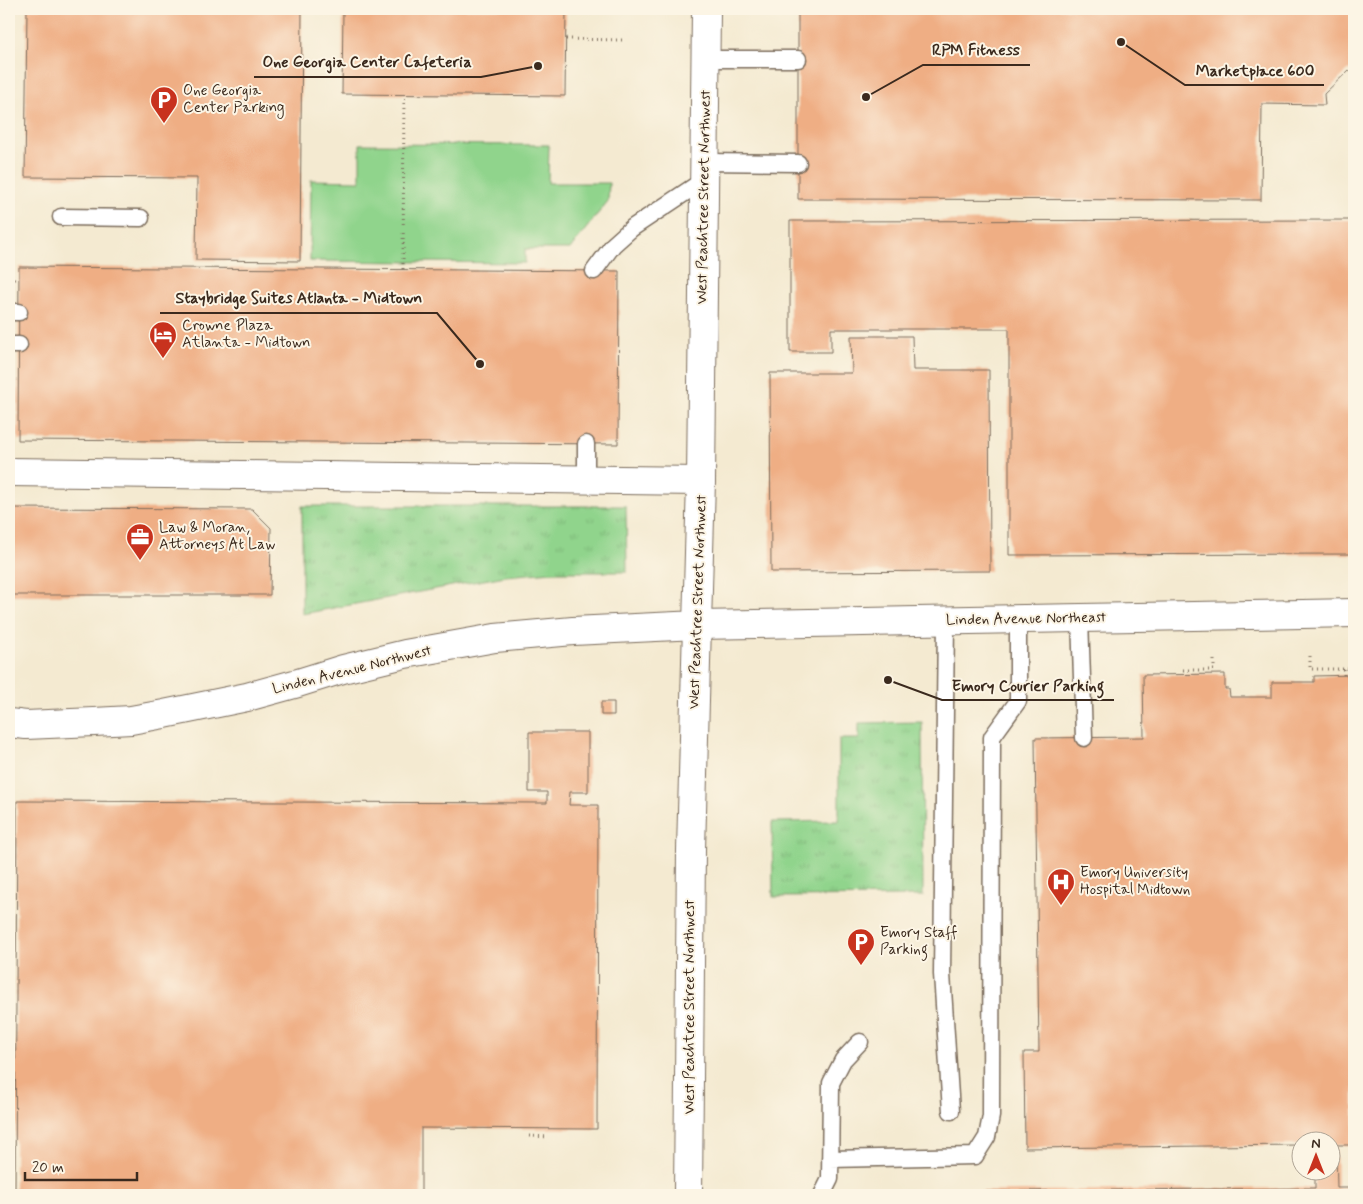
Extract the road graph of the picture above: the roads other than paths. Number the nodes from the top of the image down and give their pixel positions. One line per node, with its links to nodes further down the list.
1 (706, 9): 2 (street, West Peachtree Street Northwest)
2 (705, 59): 3 (lane); 5 (street, West Peachtree Street Northwest)
3 (798, 59)
4 (798, 163): 5 (lane)
5 (704, 171): 8 (lane); 12 (street, West Peachtree Street Northwest)
6 (61, 217): 7 (lane)
7 (141, 218)
8 (594, 271)
9 (586, 444): 11 (lane)
10 (9, 472): 11 (street)
11 (586, 479): 12 (street)
12 (701, 481): 17 (street, West Peachtree Street Northwest)
13 (1354, 612): 14 (street, Linden Avenue Northeast)
14 (1080, 618): 15 (street, Linden Avenue Northeast); 19 (lane)
15 (1018, 619): 16 (street, Linden Avenue Northeast); 22 (lane)
16 (946, 621): 17 (street, Linden Avenue Northeast); 21 (lane)
17 (697, 625): 18 (street, Linden Avenue Northwest); 23 (street, West Peachtree Street Northwest)
18 (9, 724)
19 (1084, 738)
20 (860, 1042): 22 (lane)
21 (951, 1111)
22 (830, 1159): 24 (lane)
23 (688, 1195)
24 (822, 1195)

